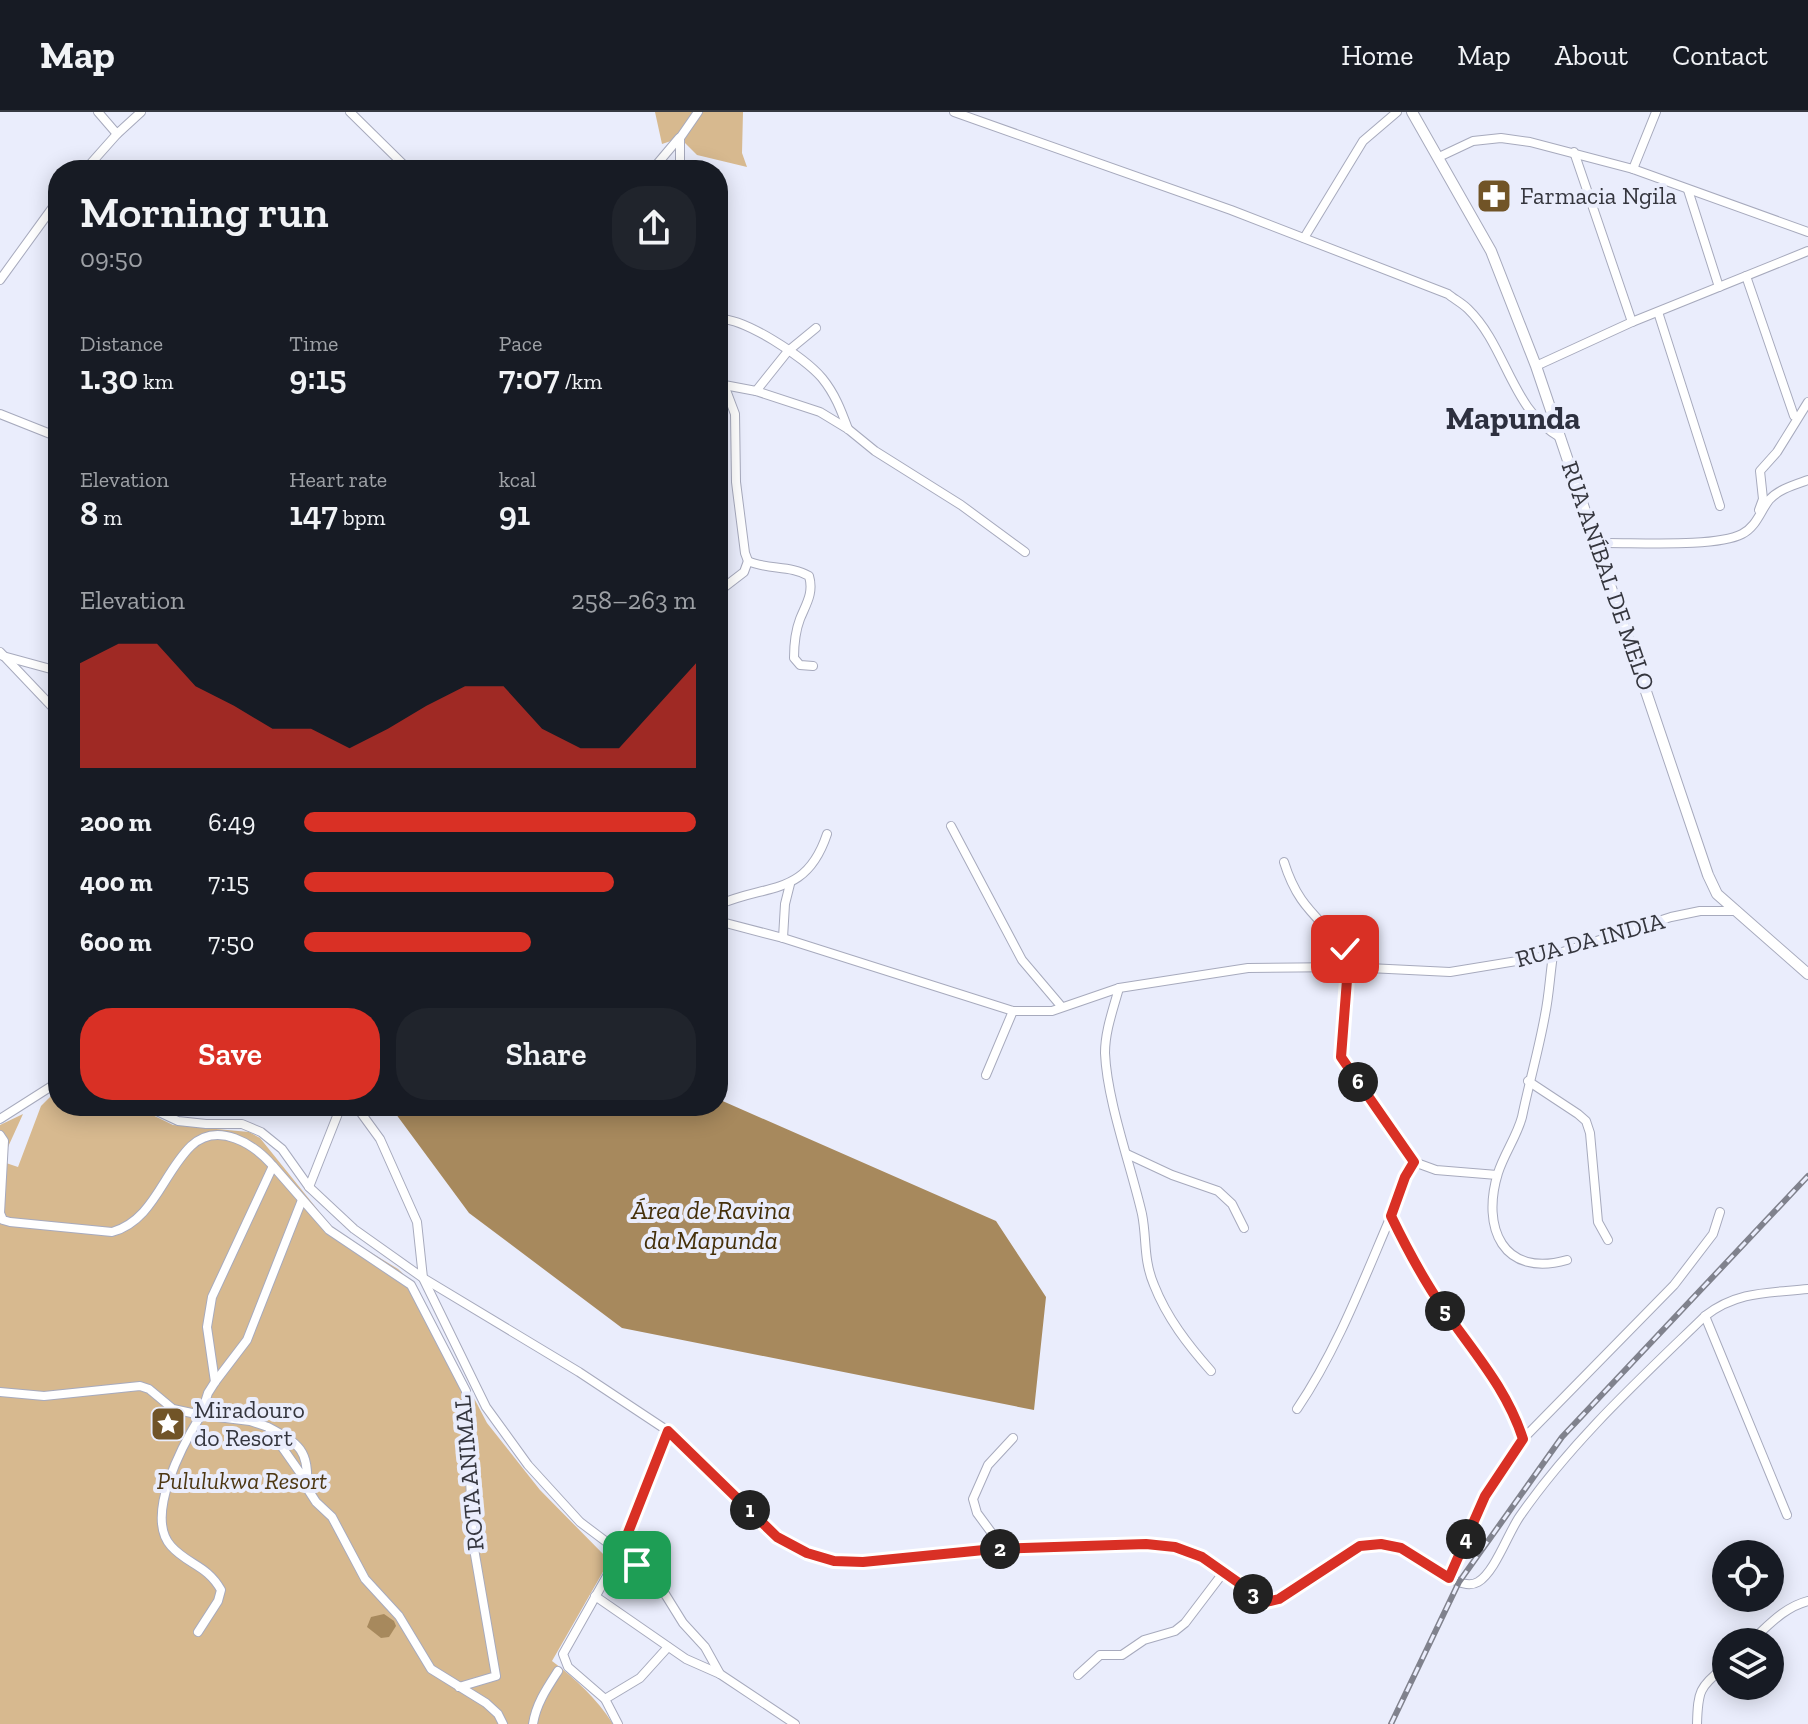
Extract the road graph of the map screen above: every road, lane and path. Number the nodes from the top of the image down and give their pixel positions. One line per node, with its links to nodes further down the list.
1 (98, 112): 9 (street)
2 (141, 112): 9 (street)
3 (350, 112): 14 (street)
4 (698, 112): 10 (street)
5 (954, 112): 21 (street)
6 (1397, 112): 21 (street)
7 (1412, 112): 12 (street, RUA ANÍBAL DE MELO)
8 (1656, 112): 17 (street)
9 (117, 134): 13 (street)
10 (680, 138): 15 (street); 16 (street)
11 (1574, 152): 12 (street); 17 (street); 28 (street)
12 (1439, 157): 31 (street, RUA ANÍBAL DE MELO)
13 (94, 160)
14 (399, 160)
15 (661, 160)
16 (680, 160)
17 (1633, 169): 18 (street)
18 (1688, 190): 20 (street); 25 (street)
19 (48, 211): 24 (street)
20 (1808, 232)
21 (1304, 238): 40 (street)
22 (1808, 251): 23 (street)
23 (1746, 276): 25 (street); 37 (street)
24 (0, 280)
25 (1719, 287): 26 (street)
26 (1658, 312): 28 (street); 42 (street)
27 (728, 320): 30 (street)
28 (1632, 322): 31 (street)
29 (816, 328): 30 (street)
30 (788, 351): 33 (street); 38 (street)
31 (1536, 366): 40 (street, RUA ANÍBAL DE MELO)
32 (728, 386): 33 (street)
33 (756, 391): 38 (street)
34 (728, 400): 46 (street)
35 (1808, 402): 43 (street)
36 (0, 414): 39 (street)
37 (1794, 416)
38 (848, 429): 45 (street)
39 (48, 433)
40 (1561, 438): 44 (street, RUA ANÍBAL DE MELO)
41 (1808, 480): 43 (street)
42 (1720, 506)
43 (1755, 522): 44 (street)
44 (1598, 543): 57 (street, RUA ANÍBAL DE MELO)
45 (1025, 552)
46 (748, 561): 47 (street); 49 (street)
47 (728, 584)
48 (1, 654): 50 (street); 51 (street)
49 (813, 666)
50 (48, 668)
51 (48, 703)
52 (951, 826): 64 (street)
53 (827, 834): 55 (street)
54 (1284, 862): 61 (street)
55 (790, 884): 56 (street); 59 (street)
56 (728, 902)
57 (1737, 911): 60 (street, RUA DA INDIA); 62 (street, RUA ANÍBAL DE MELO)
58 (728, 924): 59 (street, RUA DA INDIA)
59 (783, 938): 65 (street, RUA DA INDIA)
60 (1553, 955): 61 (street, RUA DA INDIA); 67 (street)
61 (1348, 967): 63 (street, RUA DA INDIA); 75 (street)
62 (1808, 974)
63 (1119, 988): 64 (street, RUA DA INDIA); 74 (street)
64 (1061, 1006): 65 (street, RUA DA INDIA)
65 (1013, 1011): 66 (street)
66 (986, 1075)
67 (1528, 1081): 77 (street); 83 (street)
68 (48, 1088): 72 (street)
69 (167, 1116): 78 (street)
70 (337, 1116): 78 (street)
71 (363, 1116): 85 (street)
72 (0, 1119)
73 (0, 1135): 76 (street, ROTA ANIMAL)
74 (1127, 1154): 82 (street); 88 (street)
75 (1414, 1162): 77 (street); 81 (street)
76 (273, 1166): 79 (street, ROTA ANIMAL); 89 (street)
77 (1497, 1175): 84 (street)
78 (309, 1187): 85 (street)
79 (302, 1200): 89 (street); 112 (street, ROTA ANIMAL)
80 (1720, 1212): 96 (street)
81 (1391, 1216): 91 (street); 96 (street)
82 (1244, 1228)
83 (1608, 1240)
84 (1567, 1260)
85 (423, 1278): 94 (street); 100 (street)
86 (1808, 1289): 87 (street)
87 (1705, 1316): 98 (street); 102 (street)
88 (1211, 1371)
89 (215, 1382): 92 (street)
90 (0, 1392): 92 (street)
91 (1297, 1409)
92 (201, 1415): 93 (street); 106 (street)
93 (268, 1427): 97 (street); 97 (street)
94 (668, 1431): 99 (street); 100 (street)
95 (1013, 1438): 99 (street)
96 (1523, 1439): 102 (street)
97 (307, 1488): 112 (street)
98 (1787, 1515)
99 (994, 1549): 101 (street)
100 (620, 1553): 103 (street); 109 (street)
101 (1223, 1573): 102 (street); 110 (street)
102 (1449, 1578)
103 (595, 1596): 107 (street); 113 (street)
104 (1808, 1601): 105 (street)
105 (1765, 1628)
106 (198, 1632)
107 (668, 1647): 109 (street); 113 (street)
108 (558, 1671): 115 (street)
109 (720, 1674): 117 (street)
110 (1078, 1675)
111 (1712, 1678): 118 (street)
112 (459, 1687): 114 (street)
113 (605, 1699): 116 (street)
114 (503, 1724)
115 (533, 1724)
116 (618, 1724)
117 (795, 1724)
118 (1697, 1724)

